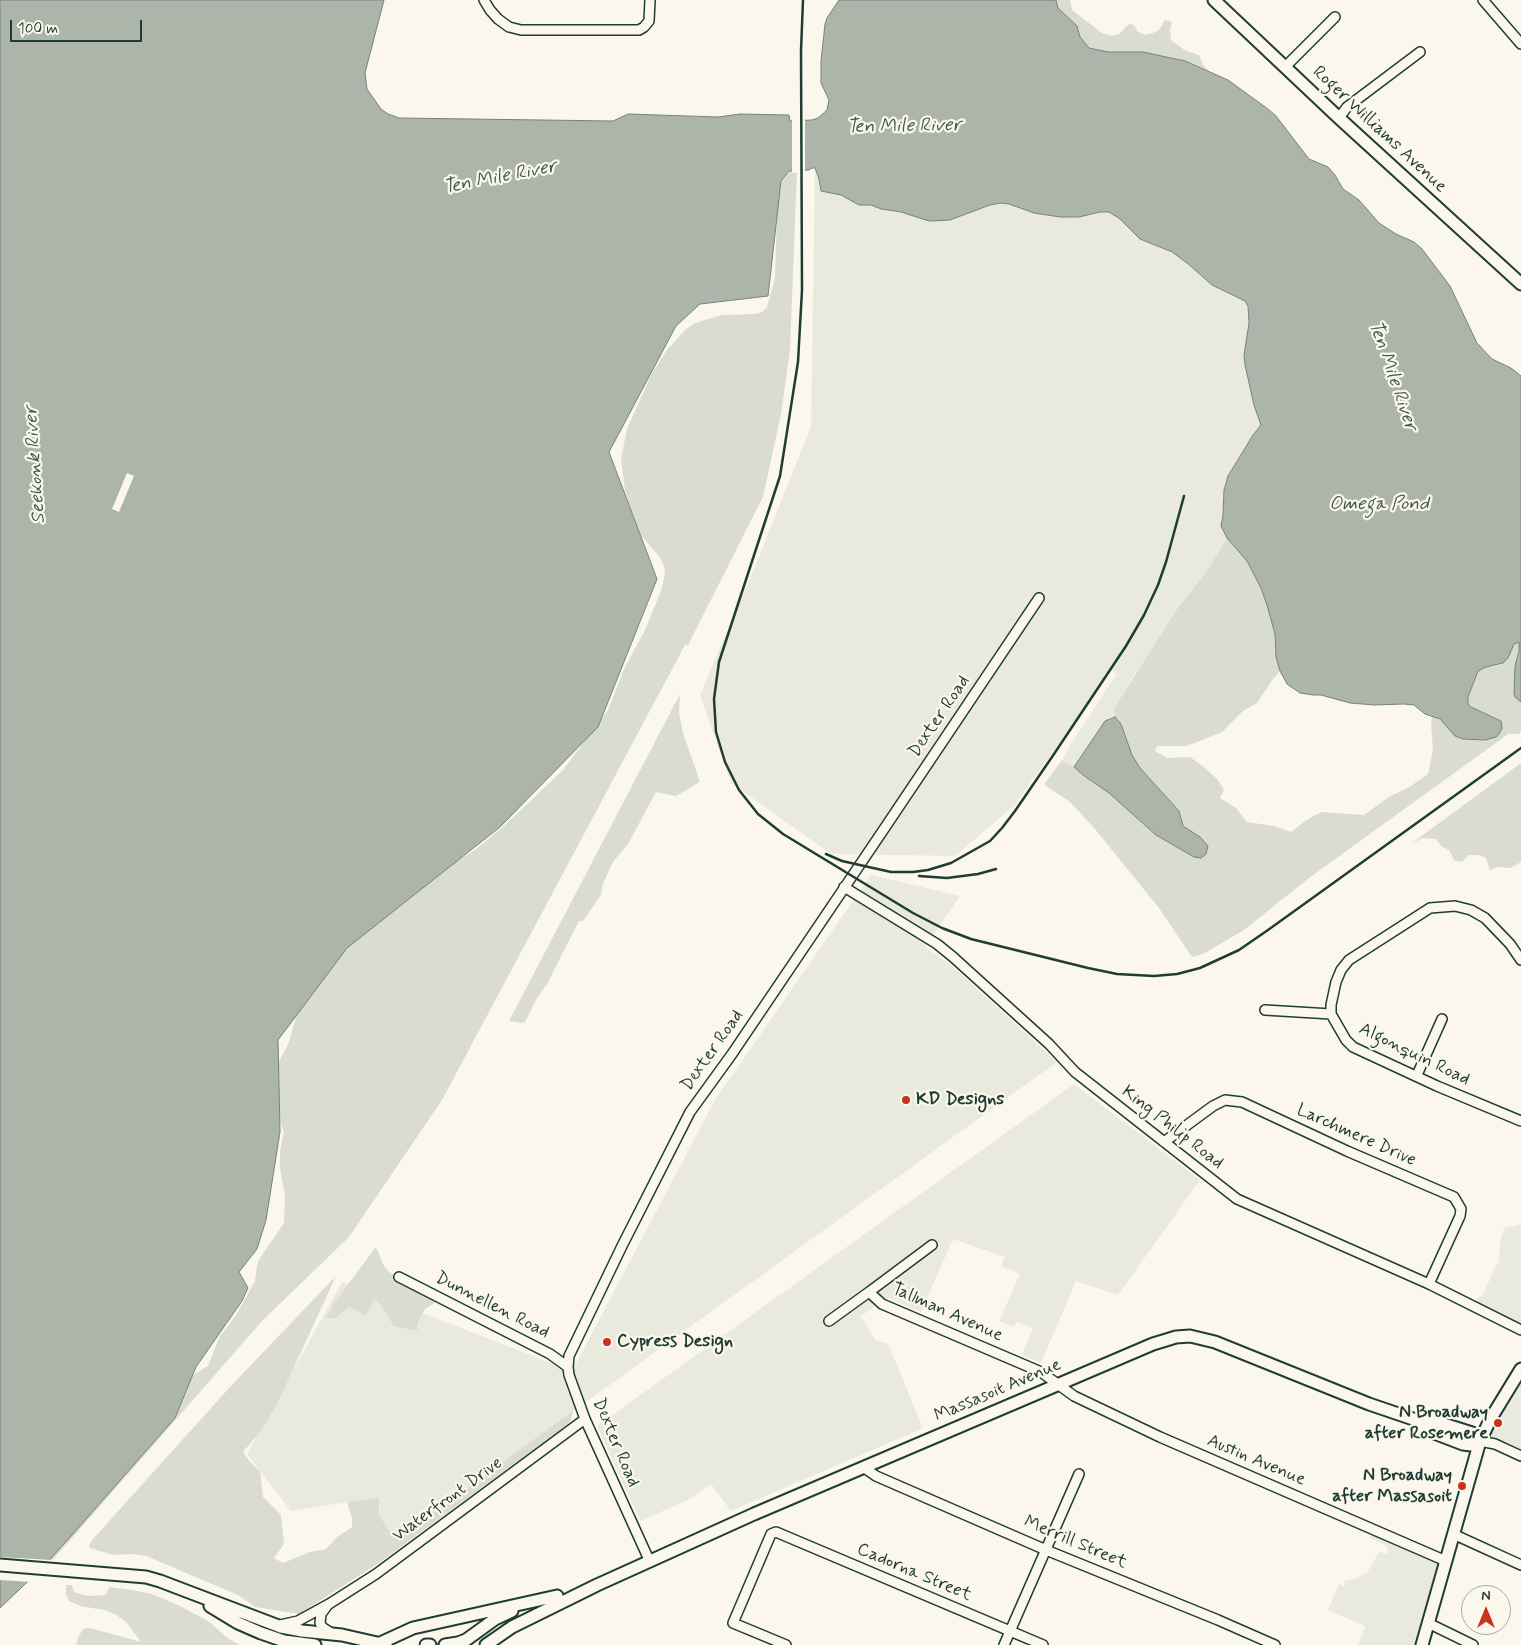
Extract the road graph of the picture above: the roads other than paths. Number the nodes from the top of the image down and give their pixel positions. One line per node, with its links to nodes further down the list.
1 (484, 0): 2 (street)
2 (650, 0)
3 (1214, 0): 8 (main road, Roger Williams Avenue)
4 (1483, 0): 6 (street)
5 (1335, 16): 8 (street)
6 (1521, 44)
7 (1420, 52): 9 (street)
8 (1285, 67): 9 (main road, Roger Williams Avenue)
9 (1339, 118): 10 (main road, Roger Williams Avenue)
10 (1521, 284)
11 (1039, 598): 12 (street, Dexter Road)
12 (844, 887): 19 (street, King Philip Road); 26 (street, Dexter Road)
13 (1521, 960): 15 (street)
14 (1265, 1010): 15 (street)
15 (1331, 1014): 17 (street, Algonquin Road)
16 (1442, 1020): 17 (street)
17 (1417, 1076): 18 (street, Algonquin Road)
18 (1521, 1121)
19 (1164, 1142): 22 (street, King Philip Road); 22 (street, Larchmere Drive)
20 (932, 1245): 23 (street)
21 (399, 1278): 26 (street, Dunnellen Road)
22 (1429, 1284): 25 (street, King Philip Road)
23 (869, 1292): 24 (street, Tallman Avenue); 28 (street, Tallman Avenue)
24 (829, 1321)
25 (1521, 1330)
26 (568, 1367): 29 (street, Dexter Road)
27 (1521, 1368): 30 (main road)
28 (1057, 1385): 30 (main road, Massasoit Avenue); 32 (main road, Massasoit Avenue); 36 (street, Austin Avenue)
29 (585, 1419): 37 (street, Dexter Road); 43 (street, Waterfront Drive)
30 (1480, 1441): 31 (street); 34 (main road)
31 (1521, 1456)
32 (864, 1468): 35 (street, Merrill Street); 37 (main road, Massasoit Avenue)
33 (1079, 1474): 35 (street)
34 (1453, 1534): 36 (main road); 39 (street)
35 (1046, 1550): 46 (street); 56 (street, Merrill Street)
36 (1446, 1561): 44 (main road)
37 (650, 1562): 40 (main road, Massasoit Avenue)
38 (0, 1565): 41 (main road)
39 (1521, 1566)
40 (597, 1585): 42 (main road, Massasoit Avenue); 52 (main road, Massasoit Avenue)
41 (180, 1588): 45 (main road); 48 (main road)
42 (557, 1596): 49 (main road); 51 (main road, Massasoit Avenue)
43 (329, 1604): 45 (street, Waterfront Drive); 47 (street)
44 (1428, 1623): 57 (main road); 58 (street)
45 (276, 1626): 47 (main road)
46 (1010, 1631): 53 (street, Cadorna Street); 54 (street); 55 (street, Cadorna Street)
47 (335, 1634): 49 (main road)
48 (302, 1644): 50 (main road)
49 (382, 1644)
50 (315, 1645)
51 (445, 1645)
52 (486, 1645)
53 (786, 1645)
54 (1004, 1645)
55 (1043, 1645)
56 (1275, 1645)
57 (1422, 1645)
58 (1473, 1645)

